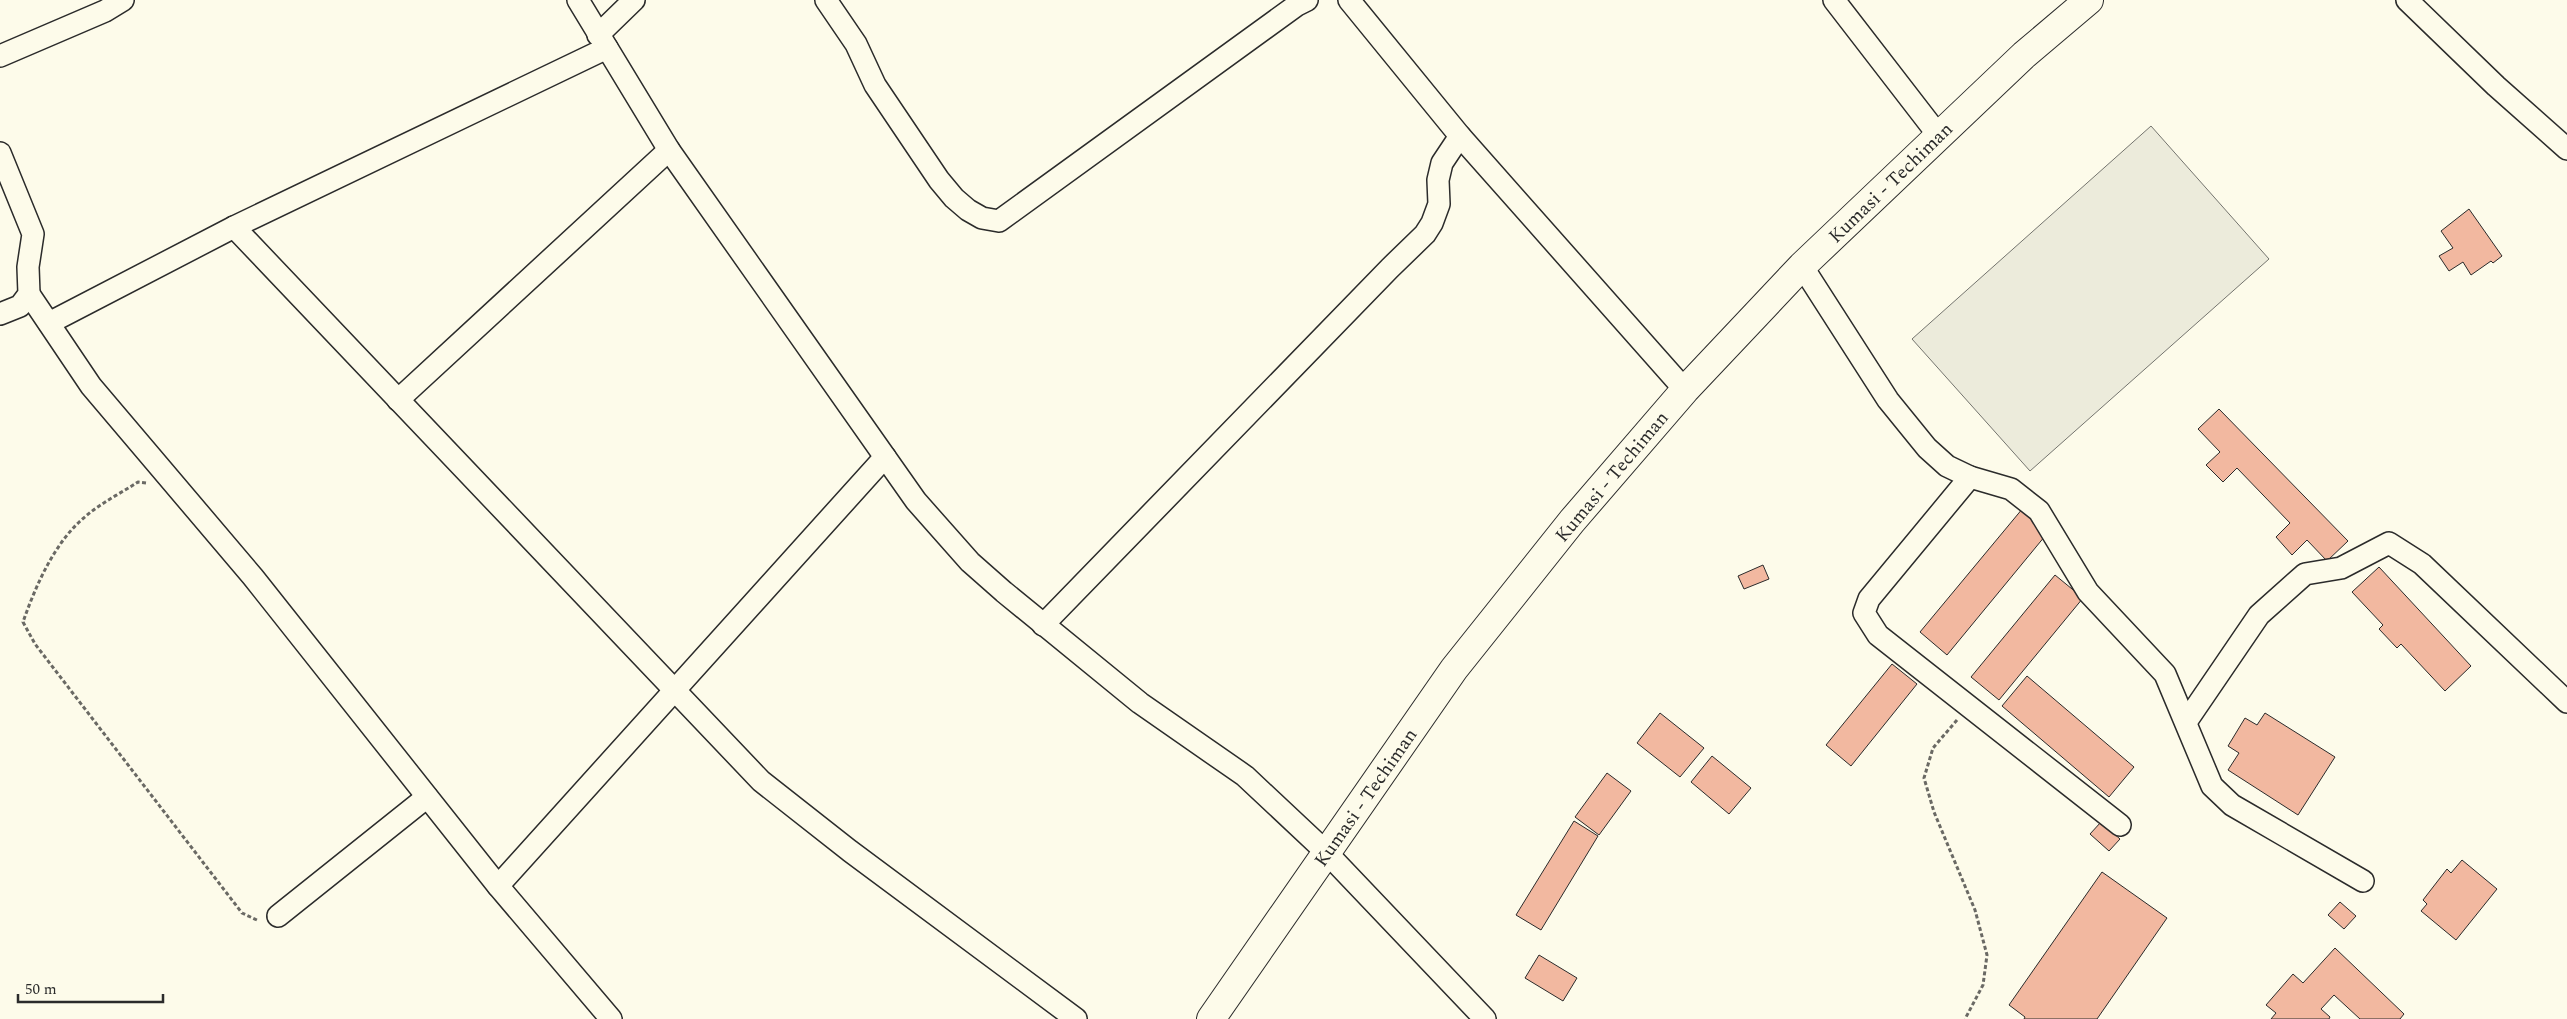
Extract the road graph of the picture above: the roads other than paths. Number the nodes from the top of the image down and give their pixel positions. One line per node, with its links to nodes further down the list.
1 (123, 0): 11 (street)
2 (578, 0): 10 (street)
3 (634, 0): 10 (street)
4 (826, 0): 5 (street)
5 (1307, 0)
6 (1349, 0): 12 (street)
7 (1834, 0): 13 (street)
8 (2089, 0): 13 (highway, Kumasi - Techiman)
9 (2407, 0): 14 (street)
10 (602, 41): 15 (street); 17 (street)
11 (0, 56)
12 (1460, 136): 22 (street); 26 (street)
13 (1939, 136): 18 (highway, Kumasi - Techiman)
14 (2567, 149)
15 (669, 150): 23 (street); 24 (street)
16 (0, 153): 19 (street)
17 (234, 227): 21 (street); 23 (street)
18 (1802, 266): 22 (highway, Kumasi - Techiman); 25 (street)
19 (29, 294): 20 (street); 21 (street)
20 (0, 314)
21 (49, 323): 30 (street)
22 (1685, 390): 32 (highway, Kumasi - Techiman)
23 (398, 400): 27 (street)
24 (885, 457): 26 (street); 27 (street)
25 (1970, 477): 29 (street); 31 (street)
26 (1043, 624): 32 (street)
27 (675, 690): 34 (street); 37 (street)
28 (2567, 702): 29 (street)
29 (2186, 722): 33 (street)
30 (428, 797): 34 (street); 35 (street)
31 (2120, 825)
32 (1326, 852): 38 (highway, Kumasi - Techiman); 39 (street)
33 (2362, 881)
34 (498, 886): 36 (street)
35 (278, 916)
36 (611, 1019)
37 (1076, 1019)
38 (1211, 1019)
39 (1485, 1019)

